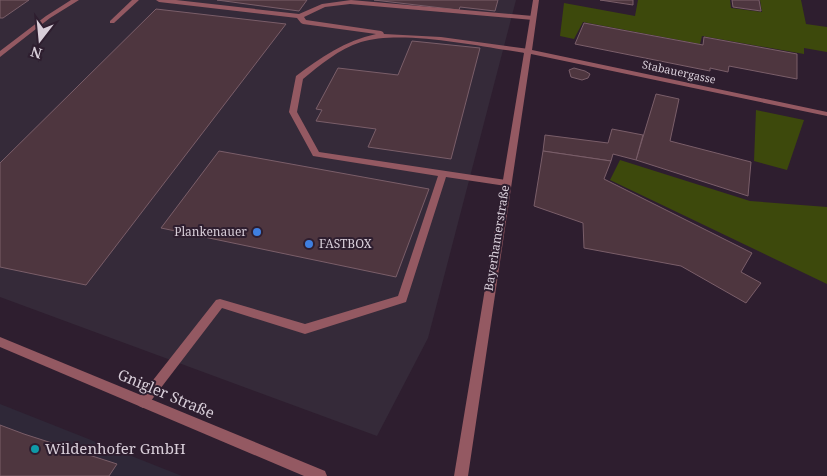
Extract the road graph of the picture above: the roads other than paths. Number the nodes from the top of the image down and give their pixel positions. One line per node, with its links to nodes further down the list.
1 (76, 0): 11 (street)
2 (136, 0): 8 (street)
3 (159, 0): 6 (street)
4 (536, 0): 7 (street, Bayerhamerstraße)
5 (347, 1): 6 (street); 7 (street)
6 (300, 16): 9 (street)
7 (533, 18): 10 (street, Bayerhamerstraße)
8 (112, 22)
9 (392, 35): 10 (street, Stabauergasse); 13 (street)
10 (526, 51): 12 (street, Stabauergasse); 14 (street, Bayerhamerstraße)
11 (0, 55)
12 (827, 114)
13 (443, 174): 14 (street); 16 (street)
14 (506, 183): 18 (street, Bayerhamerstraße)
15 (0, 342): 16 (street, Gnigler Straße)
16 (143, 402): 17 (street, Gnigler Straße)
17 (320, 476)
18 (461, 476)

